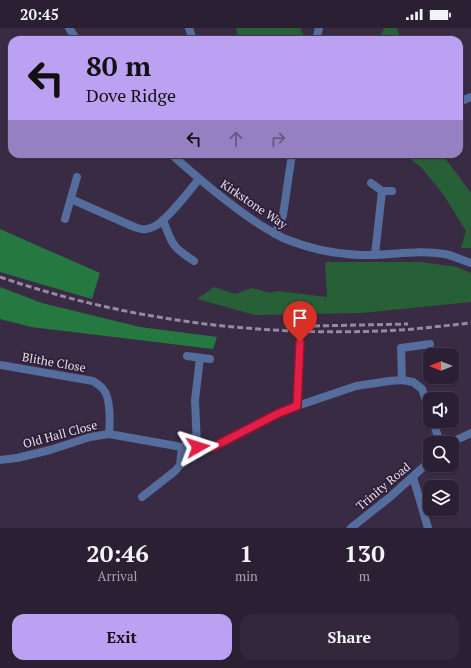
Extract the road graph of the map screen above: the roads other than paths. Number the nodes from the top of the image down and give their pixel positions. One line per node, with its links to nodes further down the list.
1 (175, 158): 4 (street, Kirkstone Way)
2 (291, 158): 11 (street)
3 (77, 177): 8 (street)
4 (199, 179): 10 (street); 11 (street, Kirkstone Way)
5 (371, 183): 6 (street)
6 (382, 191): 7 (street); 12 (street)
7 (392, 191)
8 (71, 199): 9 (street); 10 (street)
9 (65, 219)
10 (163, 220): 15 (street)
11 (275, 234): 12 (street, Kirkstone Way)
12 (375, 255): 13 (street, Kirkstone Way)
13 (453, 256): 14 (street, Kirkstone Way); 16 (street, Kirkstone Way)
14 (471, 256)
15 (194, 261)
16 (471, 263)
17 (300, 342): 25 (street)
18 (430, 344): 23 (street)
19 (187, 356): 20 (street)
20 (200, 358): 21 (street); 30 (street)
21 (210, 359)
22 (0, 365): 27 (street, Blithe Close)
23 (402, 380): 24 (street, Old Hall Close); 25 (street, Old Hall Close)
24 (423, 392)
25 (297, 406): 30 (street, Old Hall Close)
26 (471, 433): 28 (street)
27 (109, 434): 29 (street, Old Hall Close); 31 (street, Old Hall Close)
28 (459, 439)
29 (182, 447): 30 (street, Old Hall Close); 34 (street)
30 (198, 447)
31 (0, 460)
32 (423, 468): 33 (street, Trinity Road)
33 (414, 477): 35 (street, Trinity Road); 36 (street)
34 (142, 497)
35 (351, 528)
36 (428, 528)

